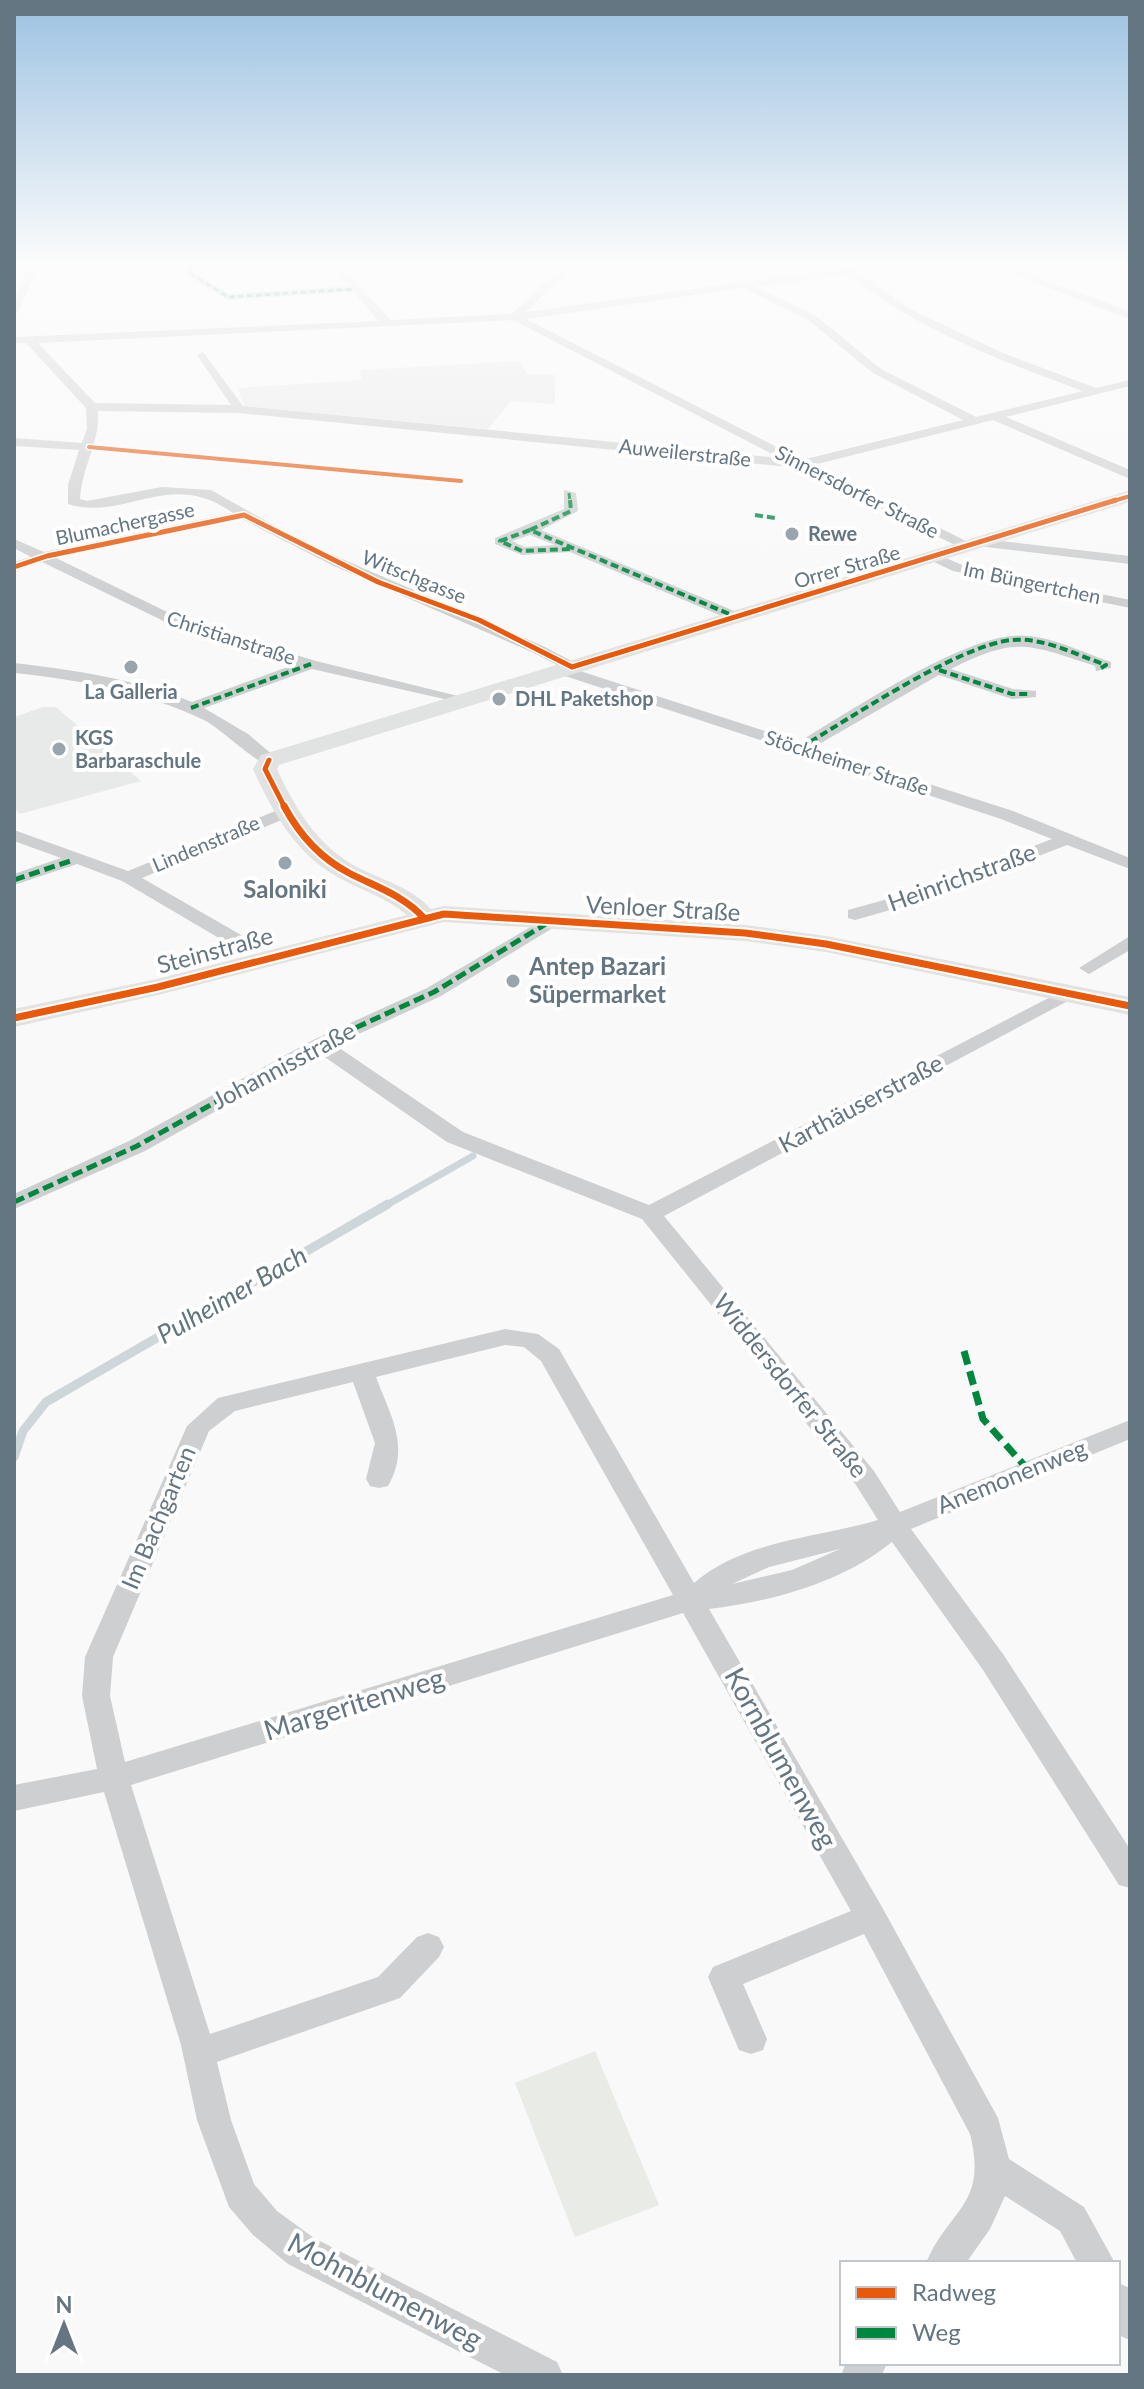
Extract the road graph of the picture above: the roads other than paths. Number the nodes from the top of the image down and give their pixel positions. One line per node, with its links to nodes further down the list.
1 (60, 376): 9 (street)
2 (217, 376): 10 (street)
3 (630, 376): 15 (street, Sinnersdorfer Straße)
4 (888, 376): 12 (street)
5 (1054, 376): 7 (street)
6 (1124, 384): 7 (street); 8 (street)
7 (1097, 392): 11 (street)
8 (1130, 394)
9 (92, 407): 10 (street, Auweilerstraße); 14 (street)
10 (239, 409): 15 (street, Auweilerstraße)
11 (994, 416): 12 (street); 16 (street)
12 (974, 421): 15 (street)
13 (14, 442): 14 (street)
14 (89, 447): 19 (street, Witschgasse)
15 (800, 464): 22 (street, Sinnersdorfer Straße)
16 (1130, 475)
17 (569, 493): 20 (street)
18 (1130, 496): 22 (street, Orrer Straße)
19 (244, 515): 24 (street, Blumachergasse); 33 (street, Witschgasse)
20 (530, 530): 23 (street); 23 (street)
21 (14, 543): 24 (street, Christianstraße)
22 (975, 545): 25 (street, Orrer Straße); 26 (street, Sinnersdorfer Straße)
23 (575, 549): 29 (street)
24 (47, 556): 27 (street, Blumachergasse); 30 (street, Christianstraße)
25 (935, 557): 28 (street, Im Büngertchen); 29 (street, Orrer Straße)
26 (1130, 560)
27 (14, 567)
28 (1130, 604)
29 (734, 616): 33 (street, Orrer Straße)
30 (311, 664): 36 (street, Christianstraße); 37 (street)
31 (14, 668): 37 (street)
32 (1101, 668): 34 (street)
33 (567, 669): 36 (street, Orrer Straße); 38 (street, Stöckheimer Straße)
34 (939, 670): 35 (street); 38 (street)
35 (1030, 694)
36 (460, 701): 39 (street, Orrer Straße)
37 (191, 708): 39 (street)
38 (800, 748): 42 (street, Stöckheimer Straße)
39 (269, 760): 40 (street)
40 (285, 812): 45 (street, Lindenstraße); 48 (street)
41 (14, 835): 43 (street)
42 (1068, 839): 44 (street, Stöckheimer Straße); 47 (street, Heinrichstraße)
43 (73, 860): 45 (street); 46 (street)
44 (1130, 864)
45 (128, 877): 51 (street)
46 (14, 880)
47 (855, 914)
48 (424, 918): 49 (street, Venloer Straße); 55 (street, Steinstraße)
49 (549, 922): 53 (street, Venloer Straße); 56 (street, Johannisstraße)
50 (1130, 942): 52 (street)
51 (248, 947)
52 (1089, 968)
53 (1071, 994): 54 (street, Venloer Straße); 58 (street, Karthäuserstraße)
54 (1130, 1006)
55 (14, 1018)
56 (320, 1044): 57 (street, Johannisstraße); 58 (street, Widdersdorfer Straße)
57 (14, 1202)
58 (650, 1214): 62 (street, Widdersdorfer Straße)
59 (362, 1372): 61 (street); 63 (street, Im Bachgarten); 64 (street, Im Bachgarten)
60 (1130, 1429): 62 (street, Anemonenweg)
61 (379, 1479)
62 (894, 1525): 63 (street, Margeritenweg); 66 (street, Widdersdorfer Straße)
63 (692, 1600): 64 (street, Margeritenweg); 67 (street, Kornblumenweg)
64 (114, 1778): 65 (street, Margeritenweg); 70 (street, Mohnblumenweg)
65 (14, 1798)
66 (1130, 1875)
67 (871, 1917): 69 (street); 71 (street, Kornblumenweg)
68 (428, 1947): 70 (street)
69 (751, 2039)
70 (199, 2053): 76 (street, Mohnblumenweg)
71 (994, 2169): 72 (street, Kornblumenweg); 73 (street)
72 (946, 2261)
73 (1096, 2261)
74 (1120, 2304): 75 (street)
75 (1130, 2322)
76 (544, 2375)

